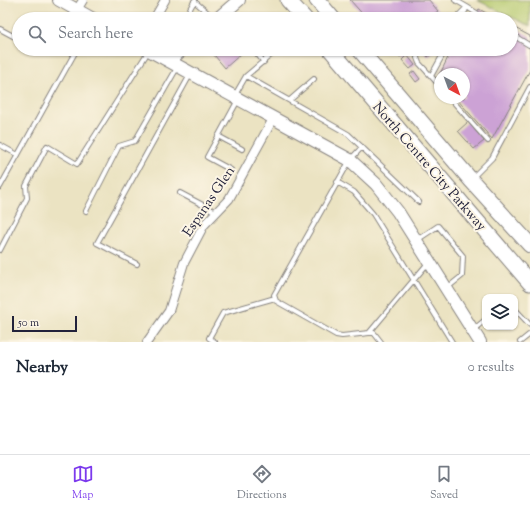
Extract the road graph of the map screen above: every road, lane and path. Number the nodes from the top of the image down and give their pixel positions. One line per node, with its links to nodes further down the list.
1 (59, 0): 8 (street)
2 (165, 0): 10 (street)
3 (239, 0): 13 (street)
4 (288, 0): 14 (highway)
5 (317, 0): 15 (highway)
6 (455, 0): 9 (lane)
7 (195, 1): 11 (lane); 12 (lane)
8 (80, 5)
9 (467, 7): 16 (lane); 17 (lane); 18 (lane)
10 (158, 12)
11 (188, 12)
12 (212, 12)
13 (227, 12)
14 (299, 12)
15 (327, 12)
16 (462, 12)
17 (464, 12)
18 (475, 12)
19 (0, 29): 20 (lane)
20 (12, 35)
21 (518, 38): 22 (lane)
22 (529, 45)
23 (73, 56): 50 (lane)
24 (144, 56): 62 (lane)
25 (160, 56): 34 (street)
26 (178, 56): 34 (street)
27 (259, 56): 33 (lane)
28 (270, 56): 33 (lane)
29 (336, 56): 66 (highway, North Centre City Parkway)
30 (364, 56): 53 (highway, North Centre City Parkway)
31 (417, 56): 37 (lane)
32 (442, 56): 37 (lane)
33 (264, 62): 36 (lane)
34 (174, 63): 35 (street); 58 (lane)
35 (191, 73): 41 (street); 64 (lane)
36 (246, 76): 41 (lane); 42 (lane)
37 (431, 76): 39 (lane)
38 (314, 79): 42 (lane)
39 (434, 79)
40 (530, 87): 53 (lane)
41 (236, 98): 44 (street); 45 (lane)
42 (290, 100): 48 (lane)
43 (455, 104): 46 (lane)
44 (273, 119): 51 (street); 59 (street, Espanas Glen)
45 (218, 136): 49 (lane); 52 (lane)
46 (488, 141)
47 (0, 145): 50 (lane)
48 (362, 147): 51 (lane); 57 (lane)
49 (242, 148)
50 (18, 155): 55 (lane)
51 (350, 160): 54 (lane); 60 (street)
52 (231, 170)
53 (470, 179): 61 (highway, North Centre City Parkway)
54 (337, 182): 65 (lane); 68 (lane)
55 (0, 187)
56 (180, 193): 59 (lane)
57 (419, 202)
58 (86, 210)
59 (216, 212): 75 (street, Espanas Glen)
60 (416, 240): 63 (street); 67 (lane)
61 (530, 245)
62 (0, 250)
63 (430, 262): 65 (lane); 67 (street)
64 (137, 264)
65 (414, 280): 73 (lane); 78 (lane)
66 (530, 283)
67 (446, 288): 72 (street)
68 (275, 298): 73 (lane); 76 (lane)
69 (518, 312): 71 (lane)
70 (482, 322): 72 (lane)
71 (530, 326)
72 (473, 330): 79 (street)
73 (369, 333): 77 (lane)
74 (530, 334): 80 (lane)
75 (147, 342)
76 (215, 342)
77 (381, 342)
78 (452, 342)
79 (480, 342)
80 (520, 342)

